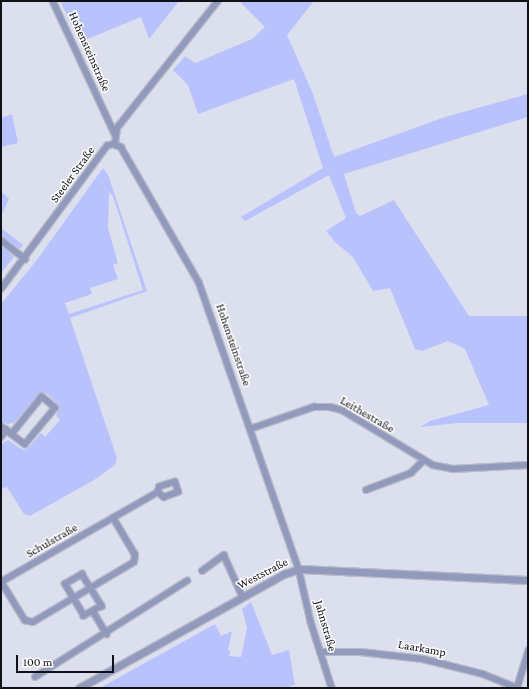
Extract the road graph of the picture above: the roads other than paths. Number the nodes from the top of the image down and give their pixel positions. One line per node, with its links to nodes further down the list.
1 (53, 1): 3 (street, Hohensteinstraße)
2 (218, 1): 3 (street)
3 (115, 134): 4 (street)
4 (115, 144): 6 (street, Steeler Straße); 9 (street, Hohensteinstraße)
5 (1, 240): 6 (street)
6 (25, 259): 7 (street, Steeler Straße)
7 (1, 289)
8 (1, 426): 10 (street)
9 (250, 428): 12 (street, Leithestraße); 17 (street, Hohensteinstraße)
10 (9, 432): 10 (street); 11 (street)
11 (1, 437)
12 (423, 461): 13 (street, Leithestraße); 14 (street)
13 (528, 465)
14 (366, 490)
15 (158, 492): 16 (street, Schulstraße)
16 (113, 518): 21 (street, Schulstraße); 22 (street)
17 (299, 569): 19 (street, Weststraße); 23 (street, Weststraße); 28 (street, Jahnstraße)
18 (202, 571): 23 (street)
19 (528, 580)
20 (187, 581): 26 (street)
21 (1, 582): 24 (street)
22 (91, 588): 24 (street); 24 (street); 25 (street)
23 (243, 597): 30 (street, Weststraße)
24 (74, 598): 25 (street)
25 (93, 611): 26 (street)
26 (107, 634): 29 (street)
27 (528, 651): 32 (street, Laarkamp)
28 (320, 652): 31 (street, Jahnstraße); 32 (street, Laarkamp)
29 (35, 677)
30 (79, 688)
31 (332, 688)
32 (517, 688)

